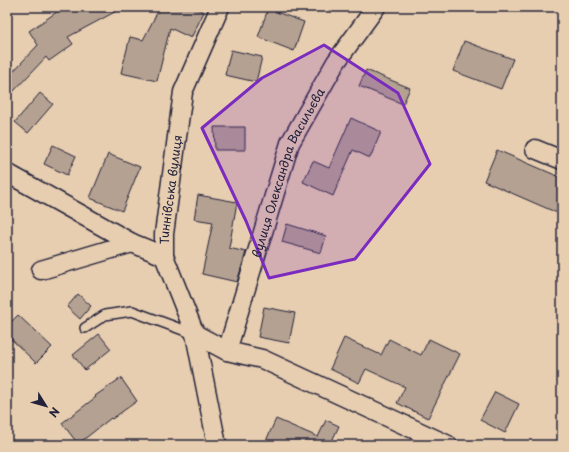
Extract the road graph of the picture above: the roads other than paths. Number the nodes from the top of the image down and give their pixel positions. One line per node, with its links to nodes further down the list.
1 (220, 7): 7 (street, Тиннівська вулиця)
2 (376, 7): 11 (street, вулиця Олександра Васильєва)
3 (535, 149): 4 (street)
4 (562, 160)
5 (7, 173): 6 (street)
6 (132, 242): 7 (street); 8 (street)
7 (164, 256): 10 (street, Тиннівська вулиця)
8 (41, 270)
9 (84, 328): 10 (lane)
10 (195, 334): 11 (street); 12 (street, Тиннівська вулиця)
11 (227, 351): 13 (street)
12 (217, 445)
13 (448, 445)

